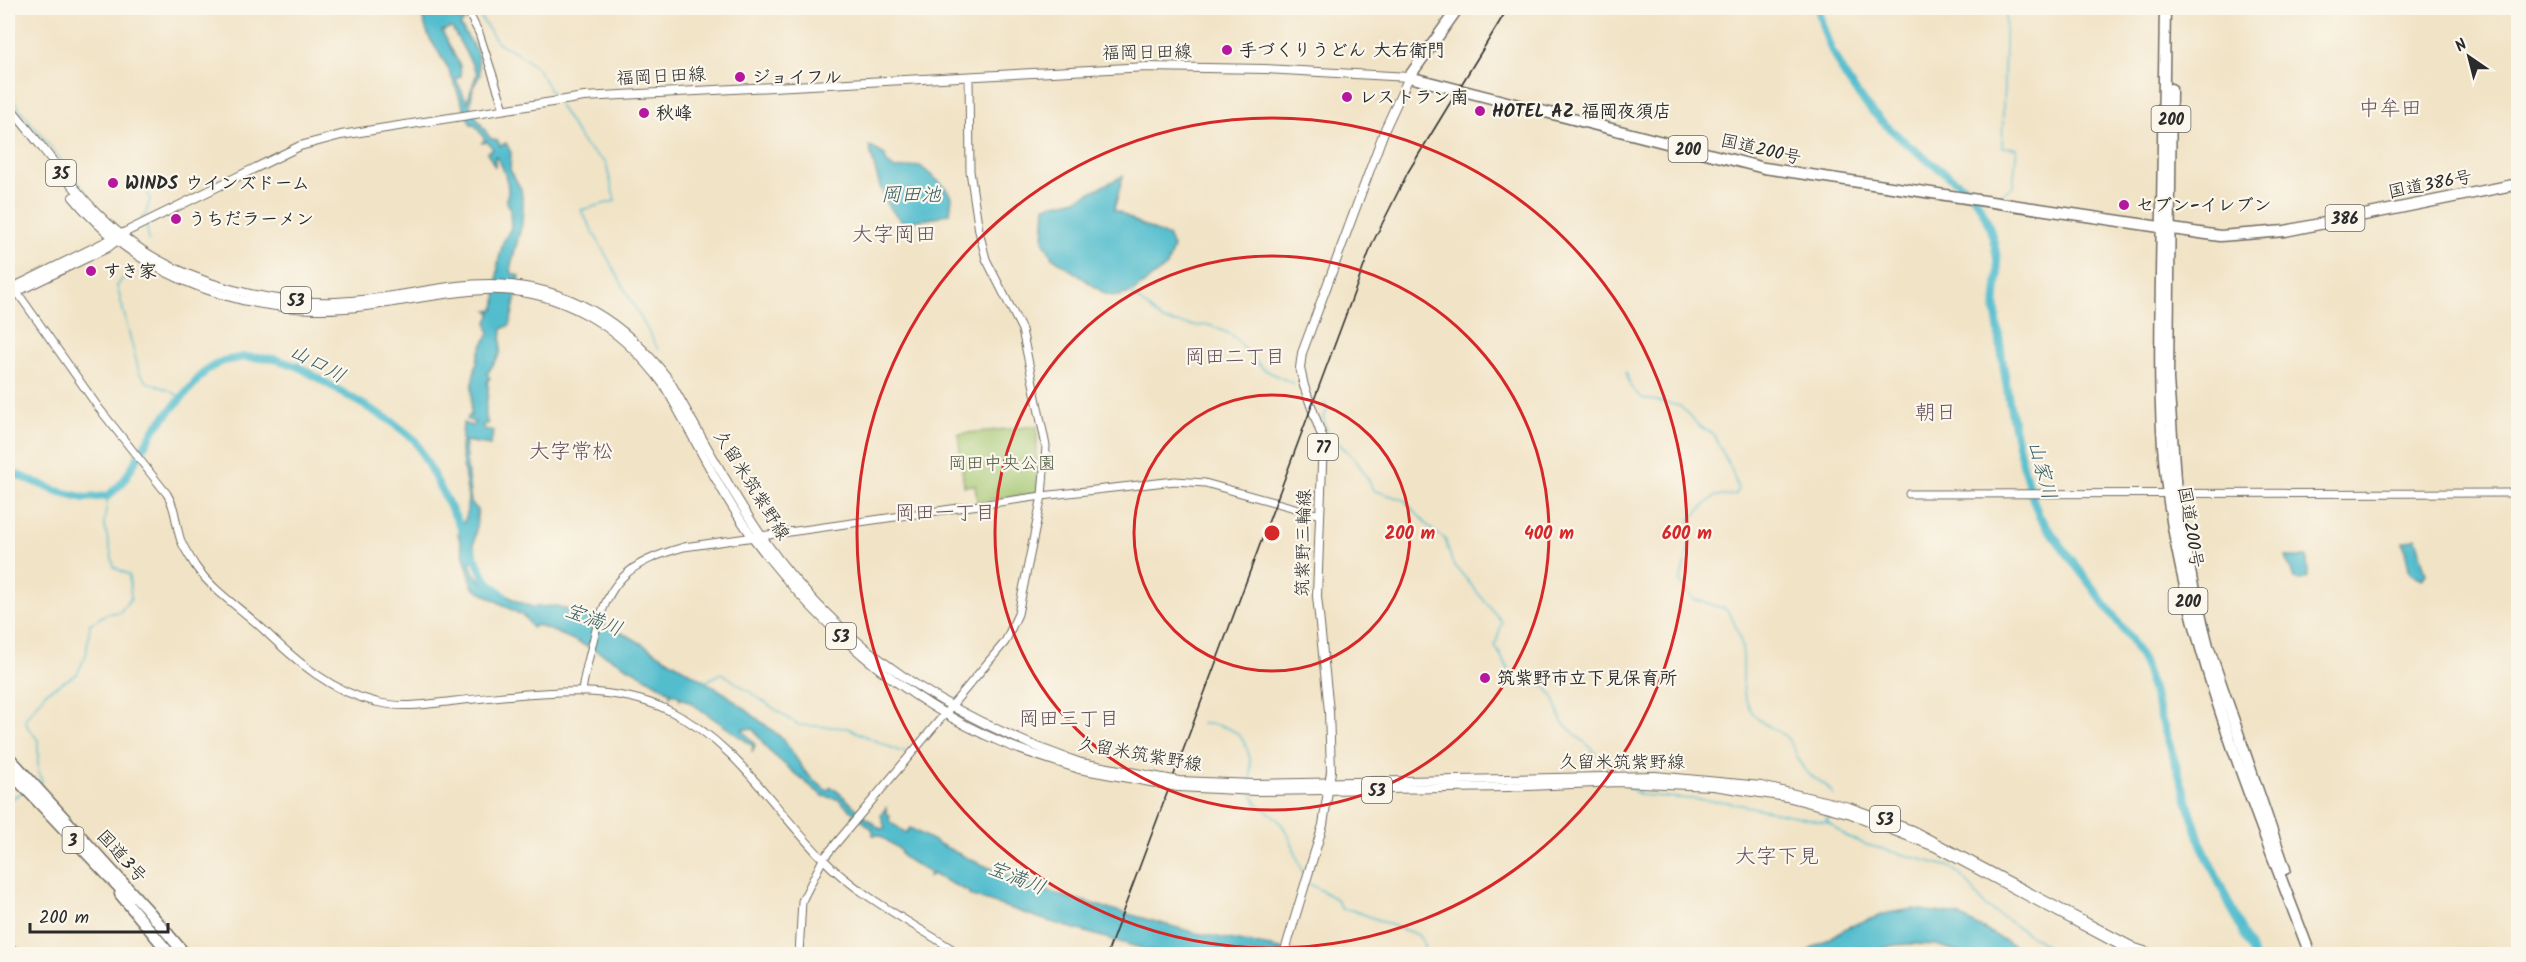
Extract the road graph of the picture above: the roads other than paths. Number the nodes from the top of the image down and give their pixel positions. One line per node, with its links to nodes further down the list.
1 (466, 8): 8 (street)
2 (1458, 8): 6 (highway)
3 (2164, 8): 11 (highway, 200)
4 (2172, 8): 11 (highway, 国道200号 / 200)
5 (969, 77): 6 (main road, 福岡日田線); 8 (main road, 福岡日田線); 18 (street)
6 (1409, 77): 11 (highway, 国道200号 / 200); 19 (main road, 筑紫野三輪線 / 77)
7 (8, 105): 12 (main road, 35)
8 (502, 109): 12 (main road, 福岡日田線)
9 (8, 114): 12 (main road, 35)
10 (2518, 184): 11 (highway, 国道386号 / 386)
11 (2166, 229): 15 (highway, 国道200号 / 200)
12 (115, 238): 13 (main road, 福岡日田線); 20 (main road, 久留米筑紫野線 / 53)
13 (13, 289): 14 (main road, 福岡日田線); 21 (street)
14 (8, 296)
15 (2172, 493): 16 (street); 17 (street); 38 (highway, 国道200号 / 200); 39 (highway, 国道200号 / 200)
16 (2518, 493)
17 (1909, 494)
18 (1042, 496): 19 (street); 20 (street); 22 (street)
19 (1320, 515): 26 (main road, 筑紫野三輪線 / 77)
20 (758, 538): 21 (street); 22 (main road, 久留米筑紫野線 / 53)
21 (582, 692): 27 (street)
22 (949, 711): 26 (main road, 久留米筑紫野線 / 53, bridge); 27 (street)
23 (8, 756): 25 (highway, 国道3号 / 3)
24 (8, 770): 25 (highway, 国道3号 / 3)
25 (26, 783): 28 (highway, 国道3号 / 3)
26 (1330, 787): 35 (main road, 筑紫野三輪線 / 77); 36 (main road, 久留米筑紫野線 / 53); 37 (main road, 久留米筑紫野線 / 53)
27 (823, 859): 33 (street); 34 (street)
28 (118, 883): 29 (highway); 30 (highway, 国道3号 / 3); 31 (highway, 国道3号 / 3); 32 (highway)
29 (170, 954)
30 (177, 954)
31 (185, 954)
32 (192, 954)
33 (799, 954)
34 (960, 954)
35 (1284, 954)
36 (2136, 954)
37 (2154, 954)
38 (2310, 954)
39 (2317, 954)

